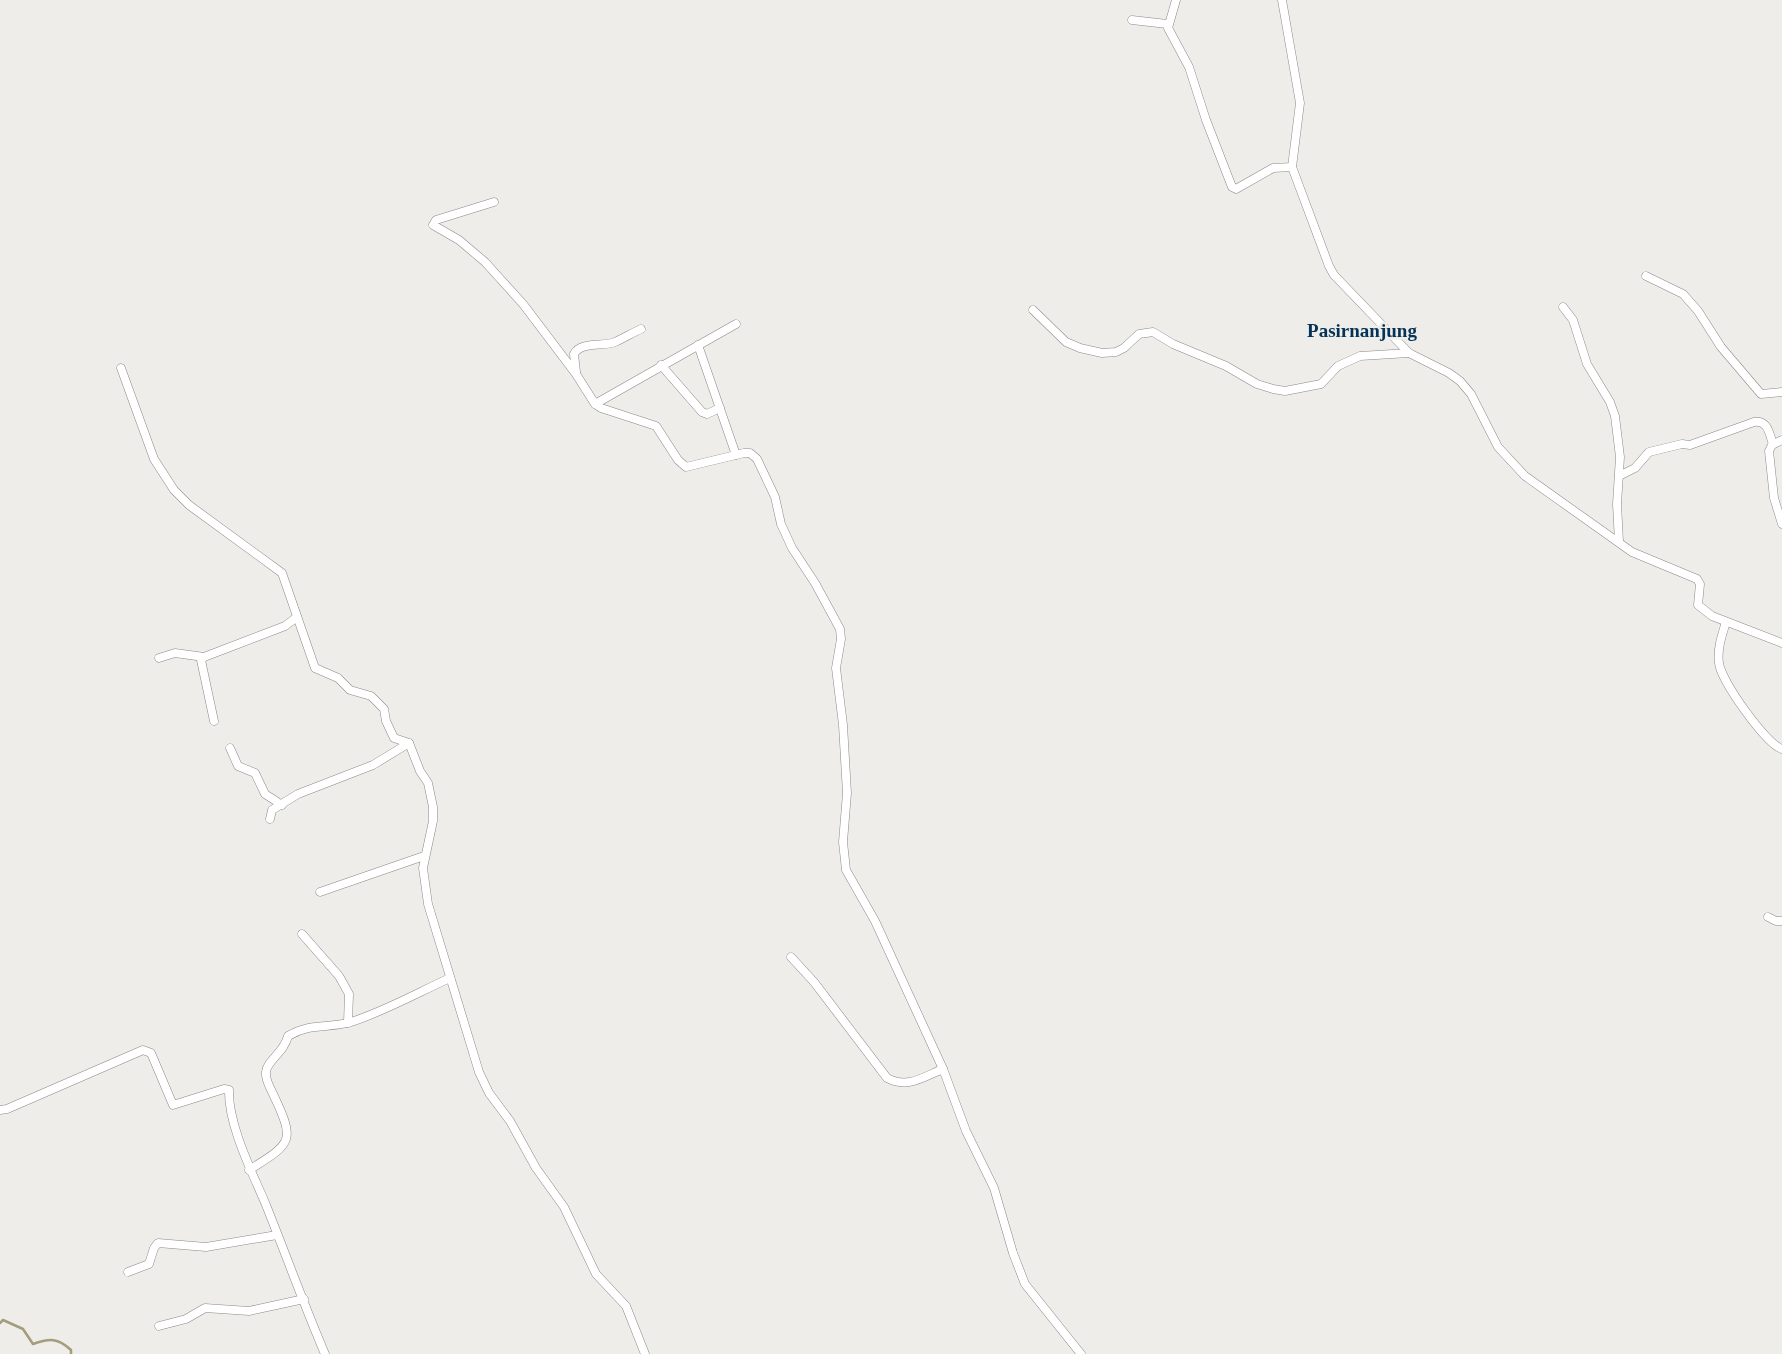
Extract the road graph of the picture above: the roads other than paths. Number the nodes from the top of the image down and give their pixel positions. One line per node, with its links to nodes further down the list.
1 (1176, 0): 4 (street)
2 (1282, 0): 5 (street)
3 (1132, 20): 4 (street)
4 (1168, 24): 5 (street)
5 (1292, 167): 13 (street)
6 (494, 202): 16 (street)
7 (1646, 276): 17 (street)
8 (1563, 307): 23 (street)
9 (1033, 310): 13 (street)
10 (736, 324): 12 (street)
11 (641, 329): 16 (street)
12 (698, 345): 14 (street); 19 (street)
13 (1409, 353): 25 (street)
14 (661, 366): 18 (street); 19 (street)
15 (121, 368): 26 (street)
16 (576, 374): 18 (street)
17 (1782, 392)
18 (595, 404): 22 (street)
19 (720, 408): 22 (street)
20 (1782, 440): 21 (street)
21 (1773, 444): 23 (street); 24 (street)
22 (736, 455): 45 (street)
23 (1618, 476): 25 (street)
24 (1782, 524)
25 (1619, 542): 27 (street)
26 (297, 617): 29 (street); 32 (street)
27 (1726, 622): 28 (street); 34 (street)
28 (1782, 643)
29 (204, 657): 30 (street); 31 (street)
30 (159, 658)
31 (214, 721)
32 (409, 743): 35 (street); 37 (street)
33 (230, 748): 35 (street)
34 (1782, 749)
35 (282, 805): 36 (street)
36 (270, 818)
37 (424, 856): 38 (street); 43 (street)
38 (320, 892)
39 (1768, 917): 40 (street)
40 (1782, 921)
41 (302, 934): 44 (street)
42 (791, 957): 45 (street)
43 (450, 978): 44 (street); 53 (street)
44 (348, 1022): 47 (street)
45 (943, 1070): 54 (street)
46 (0, 1110): 47 (street)
47 (249, 1170): 48 (street)
48 (278, 1235): 49 (street); 50 (street)
49 (128, 1272)
50 (304, 1299): 51 (street); 52 (street)
51 (159, 1326)
52 (325, 1354)
53 (645, 1354)
54 (1081, 1354)

